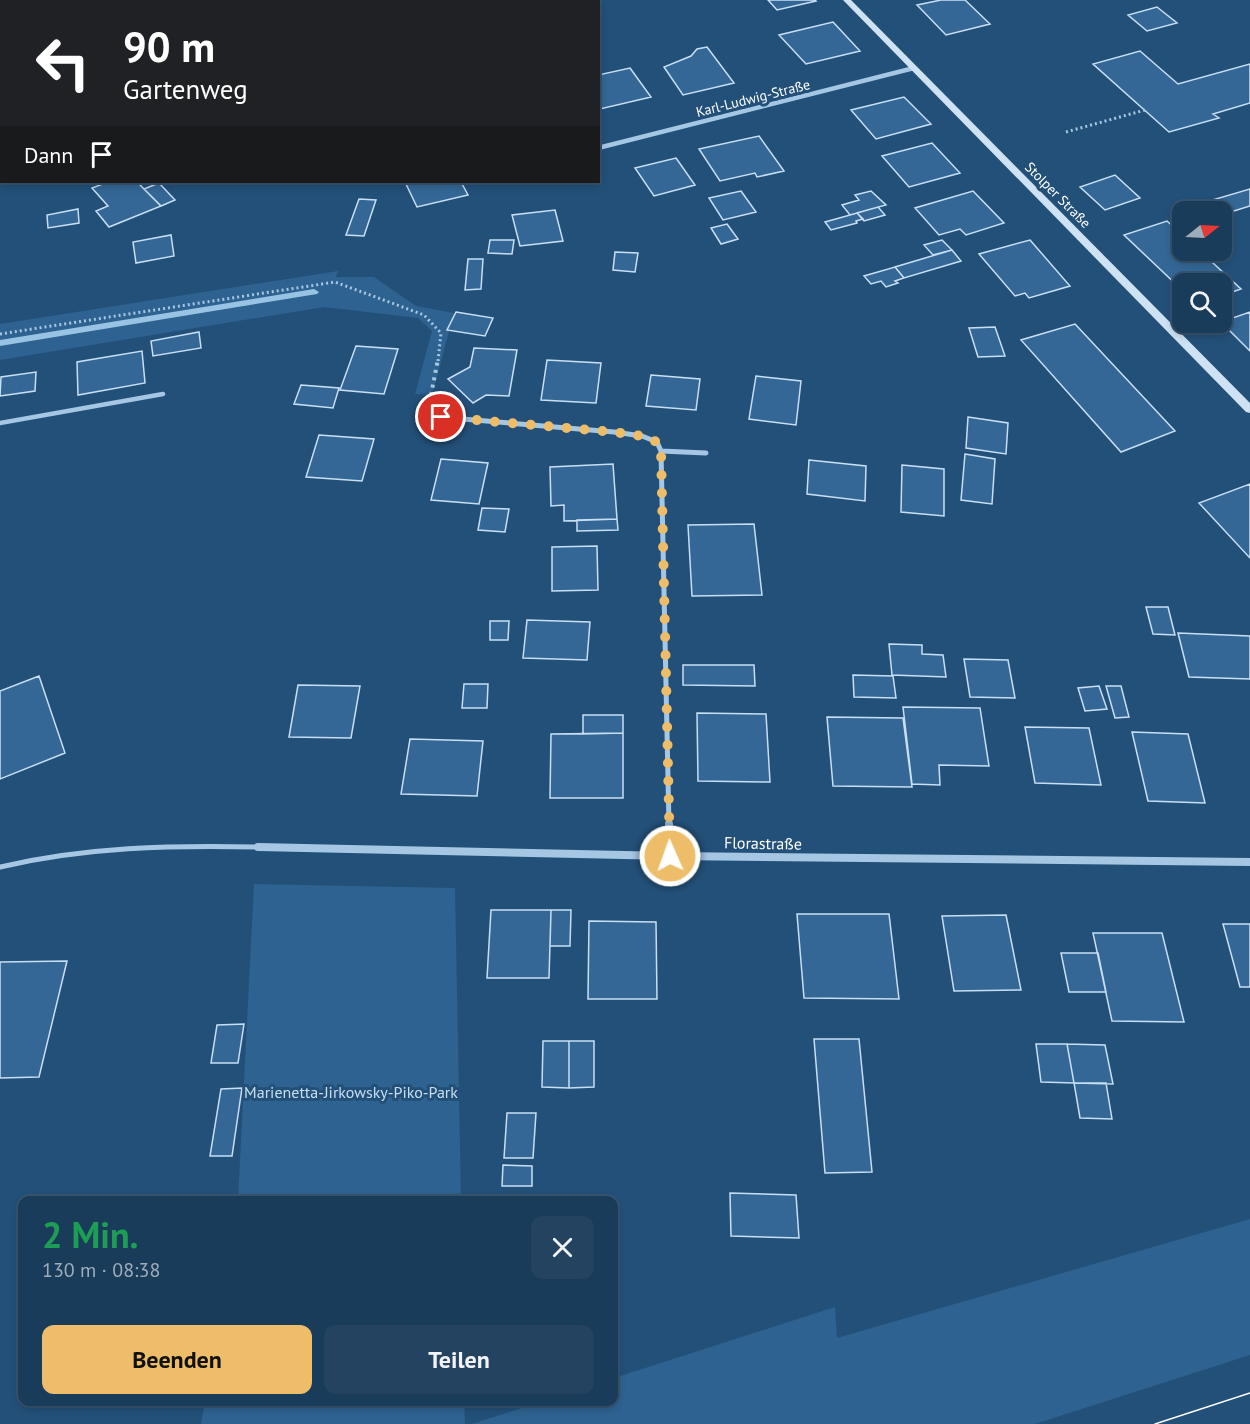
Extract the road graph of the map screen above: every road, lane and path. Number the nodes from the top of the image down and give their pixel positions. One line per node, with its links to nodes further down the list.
1 (847, 0): 2 (main road, Stolper Straße)
2 (914, 68): 5 (street, Karl-Ludwig-Straße); 8 (main road, Stolper Straße)
3 (1144, 110): 4 (path)
4 (1066, 132)
5 (600, 147)
6 (0, 334): 9 (path)
7 (163, 394): 10 (lane)
8 (1250, 409)
9 (427, 416): 11 (street)
10 (0, 423)
11 (661, 451): 12 (street); 14 (street)
12 (706, 453)
13 (258, 847): 14 (street, Florastraße); 16 (lane, Florastraße)
14 (670, 856): 15 (street, Florastraße)
15 (1250, 862)
16 (0, 867)

